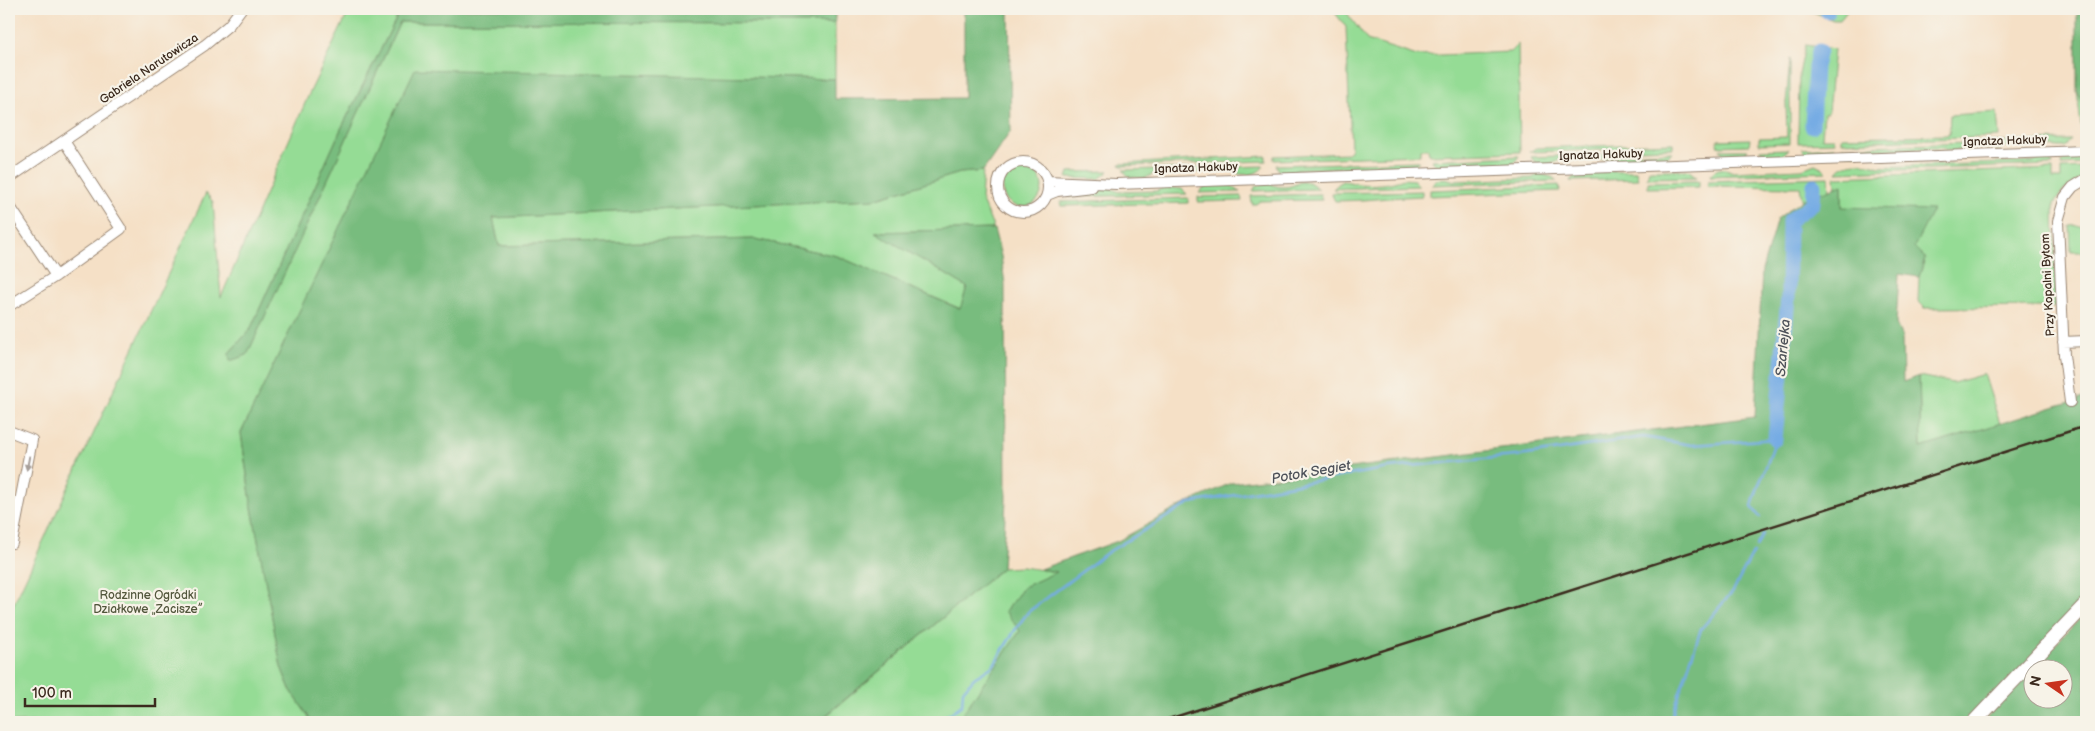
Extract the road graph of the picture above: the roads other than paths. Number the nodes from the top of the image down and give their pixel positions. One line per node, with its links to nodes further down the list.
1 (241, 9): 2 (street, Gabriela Narutowicza)
2 (64, 141): 4 (street, Gabriela Narutowicza); 10 (street)
3 (2086, 151): 7 (street, Ignatza Hakuby)
4 (9, 178)
5 (2086, 179): 13 (street, Przy Kopalni Bytom)
6 (1047, 181): 7 (street, Ignatza Hakuby); 8 (street); 8 (street)
7 (1116, 184): 8 (street, Ignatza Hakuby)
8 (1047, 195)
9 (9, 205): 10 (street)
10 (56, 276): 11 (street)
11 (9, 306)
12 (2086, 341): 13 (street)
13 (2063, 342): 14 (street, Przy Kopalni Bytom)
14 (2070, 402)
15 (9, 431): 16 (street, one-way to 16)
16 (9, 542)
17 (2086, 604): 18 (street)
18 (1974, 722)

